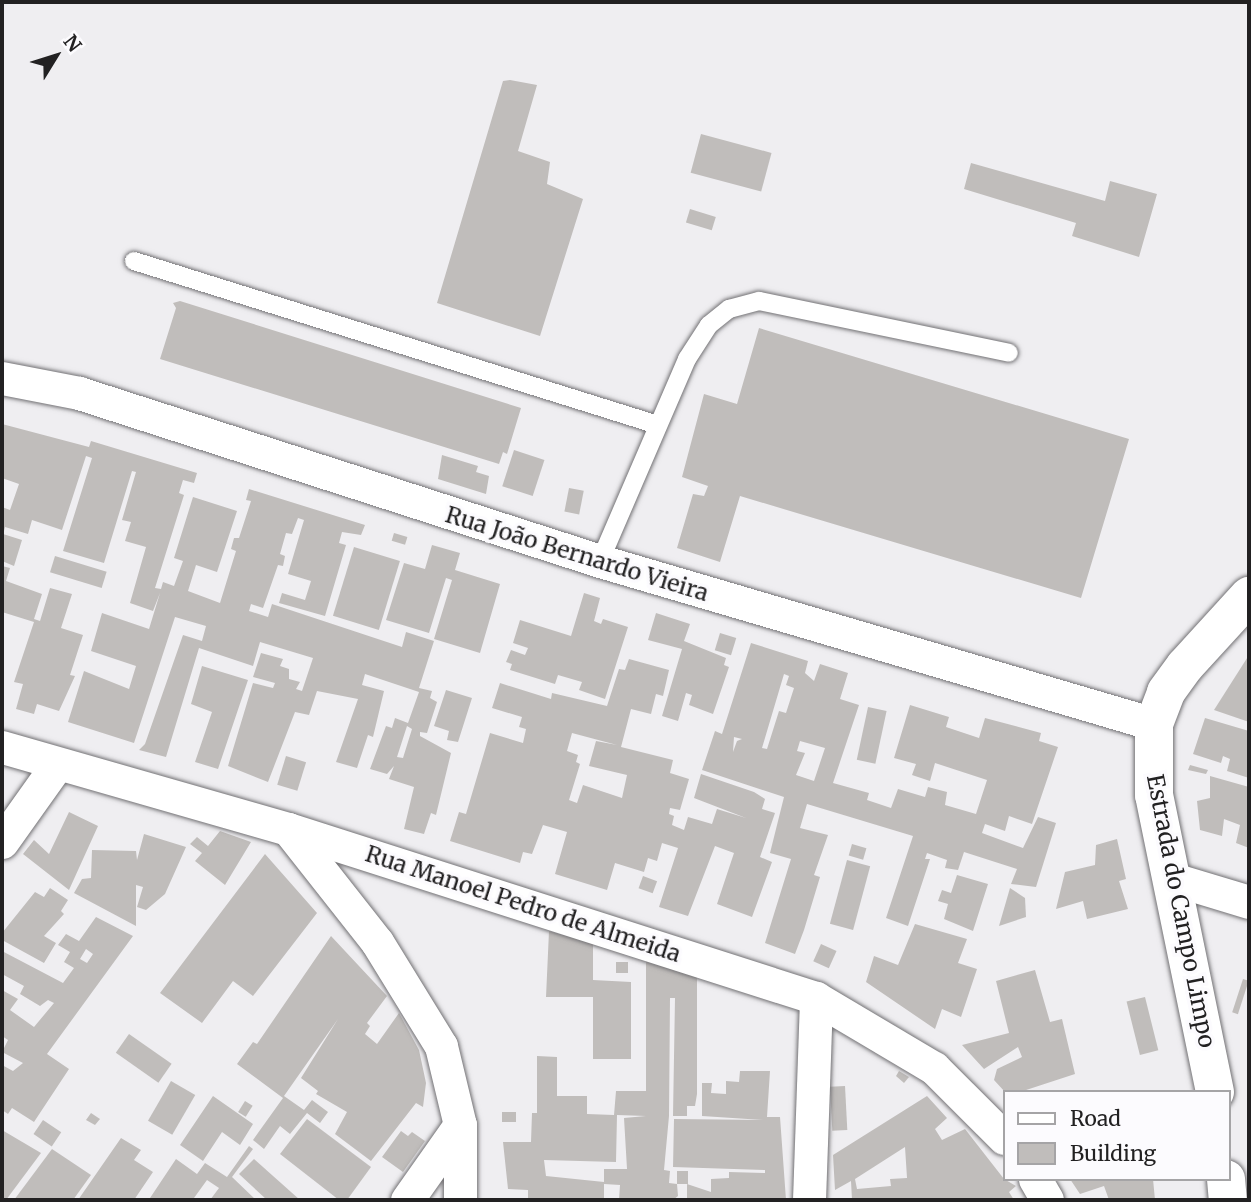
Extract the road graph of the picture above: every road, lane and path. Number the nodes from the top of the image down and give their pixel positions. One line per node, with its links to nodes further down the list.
1 (134, 261): 4 (lane)
2 (1009, 353): 4 (lane)
3 (2, 378): 5 (street, Rua João Bernardo Vieira)
4 (658, 425): 5 (lane)
5 (600, 562): 7 (street, Rua João Bernardo Vieira)
6 (1249, 596): 7 (main road, Estrada do Campo Limpo)
7 (1154, 724): 12 (main road, Estrada do Campo Limpo)
8 (2, 747): 9 (street, Rua Manoel Pedro de Almeida)
9 (56, 766): 10 (street, Rua Manoel Pedro de Almeida); 11 (street)
10 (288, 829): 14 (street, Rua Manoel Pedro de Almeida); 16 (street)
11 (2, 842)
12 (1173, 879): 13 (street); 15 (main road, Estrada do Campo Limpo)
13 (1249, 902)
14 (816, 998): 17 (street, Rua Manoel Pedro de Almeida); 21 (street)
15 (1215, 1090)
16 (460, 1125): 19 (street); 20 (street)
17 (1002, 1136)
18 (1036, 1181): 22 (street)
19 (407, 1200)
20 (460, 1200)
21 (809, 1200)
22 (1047, 1200)

